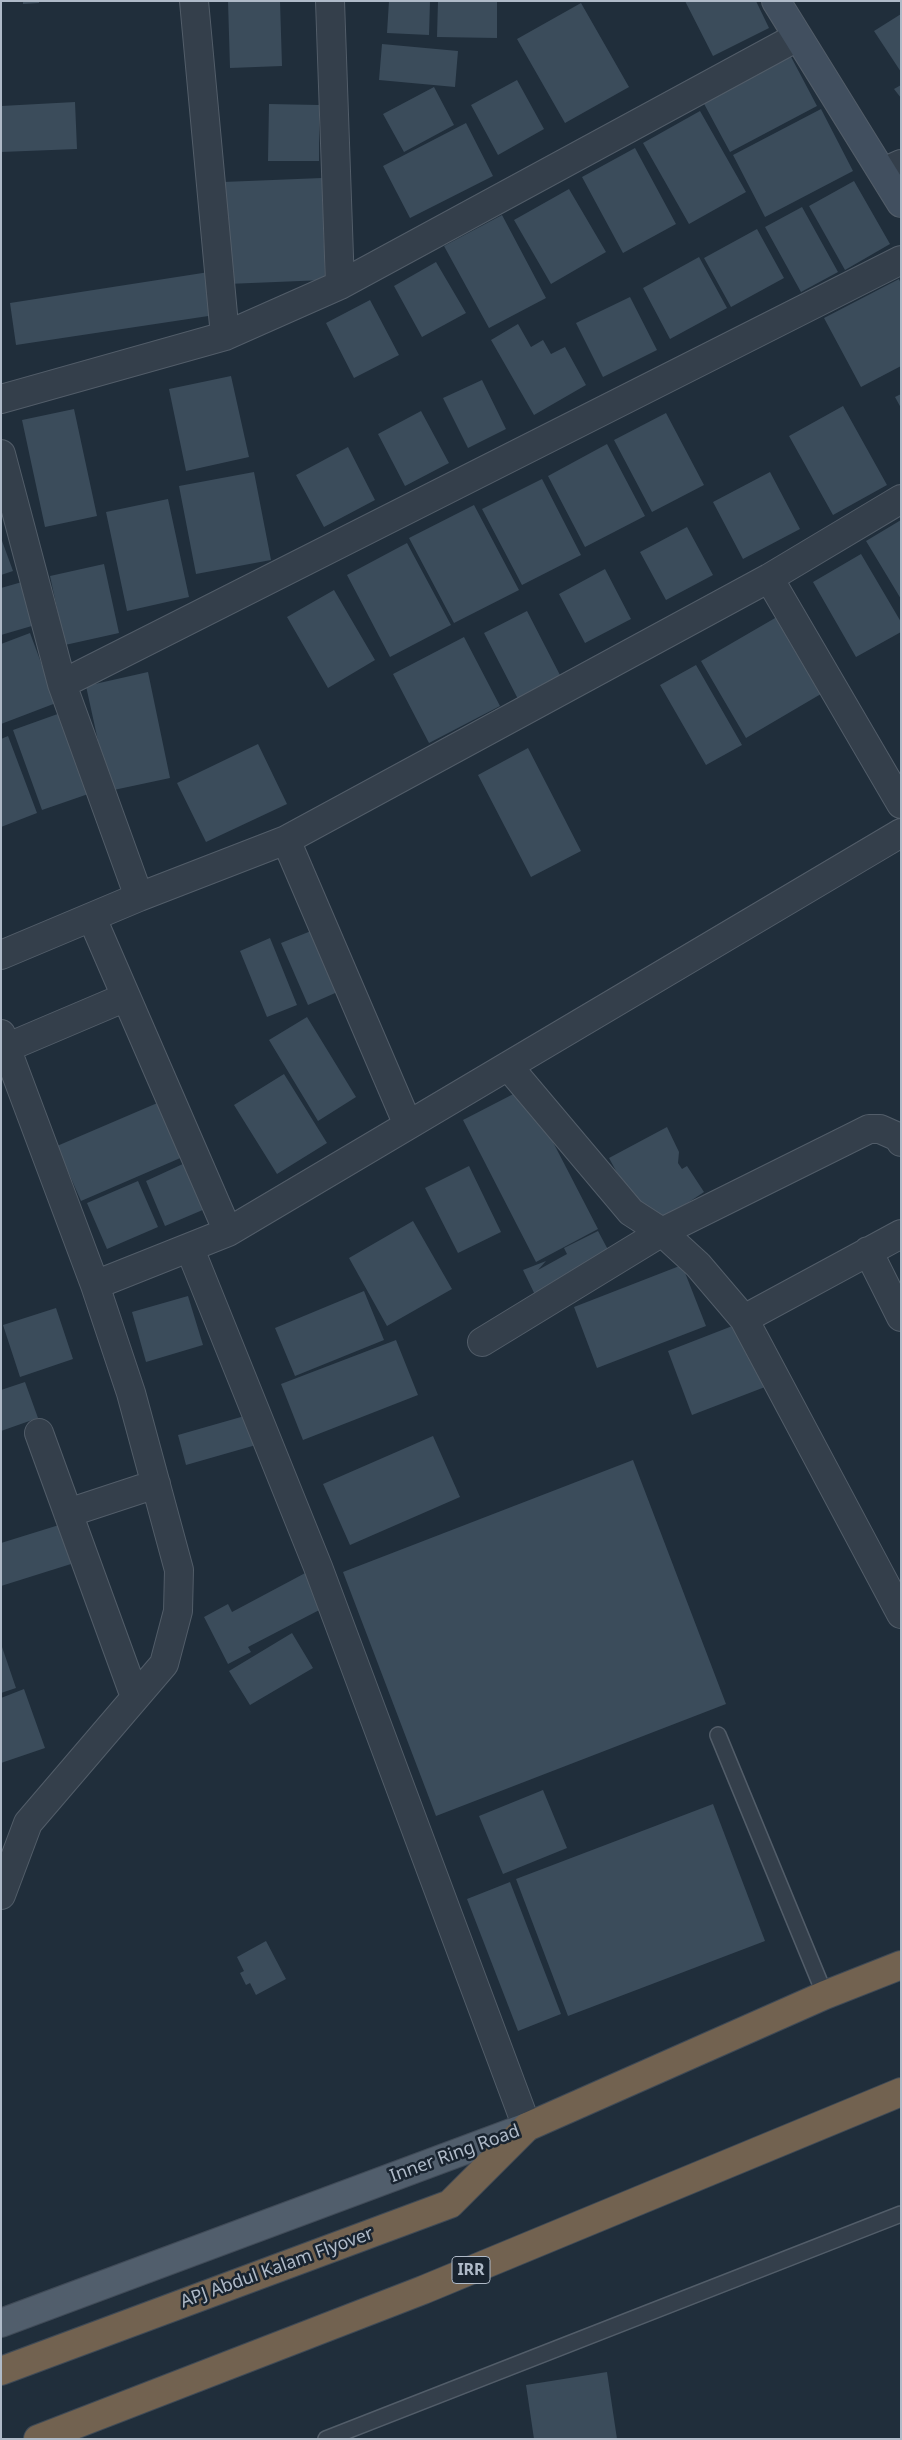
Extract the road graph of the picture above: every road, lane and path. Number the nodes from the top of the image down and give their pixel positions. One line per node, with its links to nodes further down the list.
1 (194, 1): 9 (street)
2 (330, 1): 8 (street)
3 (776, 1): 4 (street)
4 (797, 37): 5 (street); 8 (street)
5 (892, 168): 6 (street)
6 (901, 203)
7 (901, 260): 14 (street)
8 (340, 285): 9 (street)
9 (225, 336): 10 (street)
10 (1, 399)
11 (1, 454): 14 (street)
12 (901, 499): 13 (street)
13 (769, 578): 15 (street); 17 (street)
14 (62, 684): 18 (street)
15 (901, 804)
16 (901, 834): 23 (street)
17 (286, 840): 18 (street); 24 (street)
18 (139, 897): 19 (street)
19 (92, 918): 20 (street); 21 (street)
20 (1, 955)
21 (126, 997): 22 (street); 26 (street)
22 (4, 1041): 31 (street)
23 (508, 1066): 24 (street); 27 (street)
24 (408, 1125): 26 (street)
25 (901, 1142): 27 (street)
26 (228, 1232): 29 (street)
27 (662, 1232): 33 (street); 34 (street)
28 (901, 1234): 30 (street)
29 (190, 1249): 31 (street); 45 (street)
30 (868, 1252): 32 (street); 33 (street)
31 (95, 1285): 36 (street)
32 (901, 1317)
33 (744, 1319): 38 (street)
34 (482, 1342)
35 (39, 1433): 37 (street)
36 (156, 1484): 37 (street); 39 (street)
37 (68, 1513): 39 (street)
38 (901, 1614)
39 (135, 1698): 41 (street)
40 (718, 1734): 43 (lane)
41 (3, 1885)
42 (901, 1965): 43 (highway, Inner Ring Road)
43 (825, 1995): 45 (highway, Inner Ring Road)
44 (901, 2092): 49 (highway, IRR)
45 (527, 2127): 47 (main road, Inner Ring Road); 48 (highway, APJ Abdul Kalam Flyover)
46 (901, 2214): 50 (lane)
47 (1, 2323)
48 (1, 2371)
49 (38, 2439)
50 (326, 2439)

